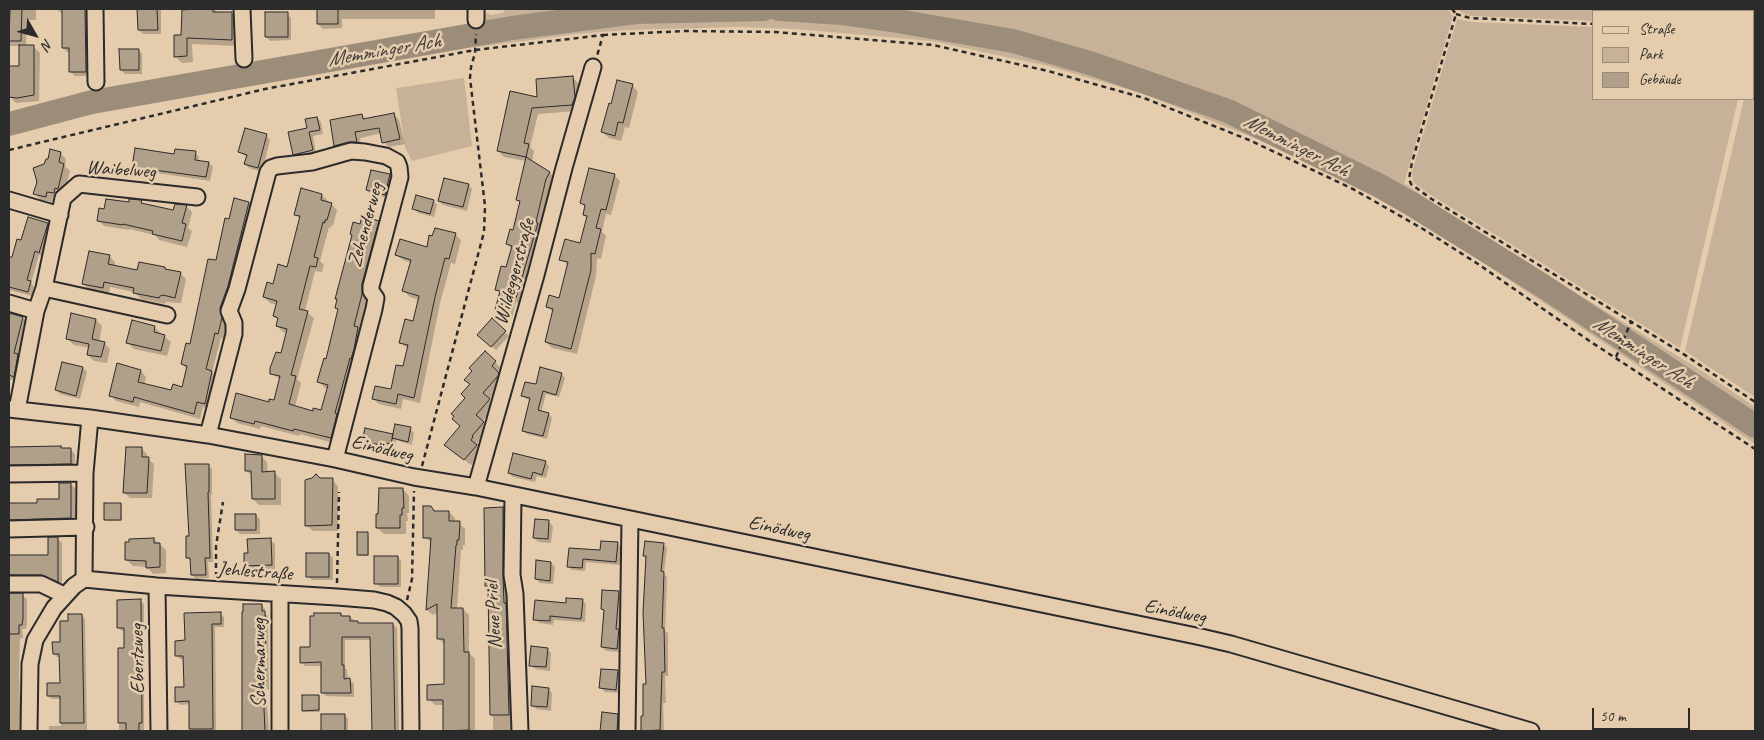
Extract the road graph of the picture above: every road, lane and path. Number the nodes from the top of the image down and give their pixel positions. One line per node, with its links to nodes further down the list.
1 (95, 9): 10 (street)
2 (242, 9): 8 (street)
3 (1452, 9): 4 (path)
4 (1456, 14): 5 (path); 19 (path)
5 (1592, 24)
6 (603, 35): 7 (path); 9 (path); 20 (path)
7 (476, 50): 11 (path); 29 (path)
8 (244, 59)
9 (594, 67): 30 (street, Wildeggerstraße)
10 (96, 82)
11 (9, 150)
12 (197, 197): 14 (street, Waibelweg)
13 (9, 200): 14 (street)
14 (60, 216): 15 (street, Waibelweg)
15 (44, 288): 17 (street, Waibelweg); 18 (street)
16 (9, 303): 17 (street)
17 (36, 311): 22 (street, Waibelweg)
18 (167, 315)
19 (1631, 322): 20 (path); 21 (path)
20 (1616, 357): 25 (path)
21 (1755, 402)
22 (13, 410): 23 (street, Einödweg)
23 (90, 418): 24 (street, Einödweg); 27 (street)
24 (208, 435): 26 (street, Einödweg); 26 (street, Zehenderweg)
25 (1755, 449)
26 (335, 459): 29 (street, Einödweg)
27 (85, 473): 28 (street); 35 (street)
28 (9, 474)
29 (417, 477): 30 (street, Einödweg); 44 (path)
30 (476, 487): 32 (street, Einödweg)
31 (339, 492): 43 (path)
32 (513, 496): 34 (street, Einödweg); 49 (street, Neue Priel)
33 (223, 502): 40 (path)
34 (630, 519): 50 (street); 51 (street, Einödweg)
35 (86, 527): 36 (street); 37 (street)
36 (9, 528)
37 (84, 579): 39 (street, Jehlestraße); 42 (street)
38 (9, 584): 42 (street)
39 (157, 586): 40 (street, Jehlestraße); 46 (street, Ebertzweg)
40 (216, 589): 41 (street, Jehlestraße)
41 (280, 594): 43 (street, Jehlestraße); 47 (street, Schermarweg)
42 (64, 595): 45 (street)
43 (337, 597): 44 (street, Jehlestraße)
44 (404, 614): 48 (street)
45 (29, 731)
46 (159, 731)
47 (280, 731)
48 (411, 731)
49 (520, 731)
50 (627, 731)
51 (1531, 731)

